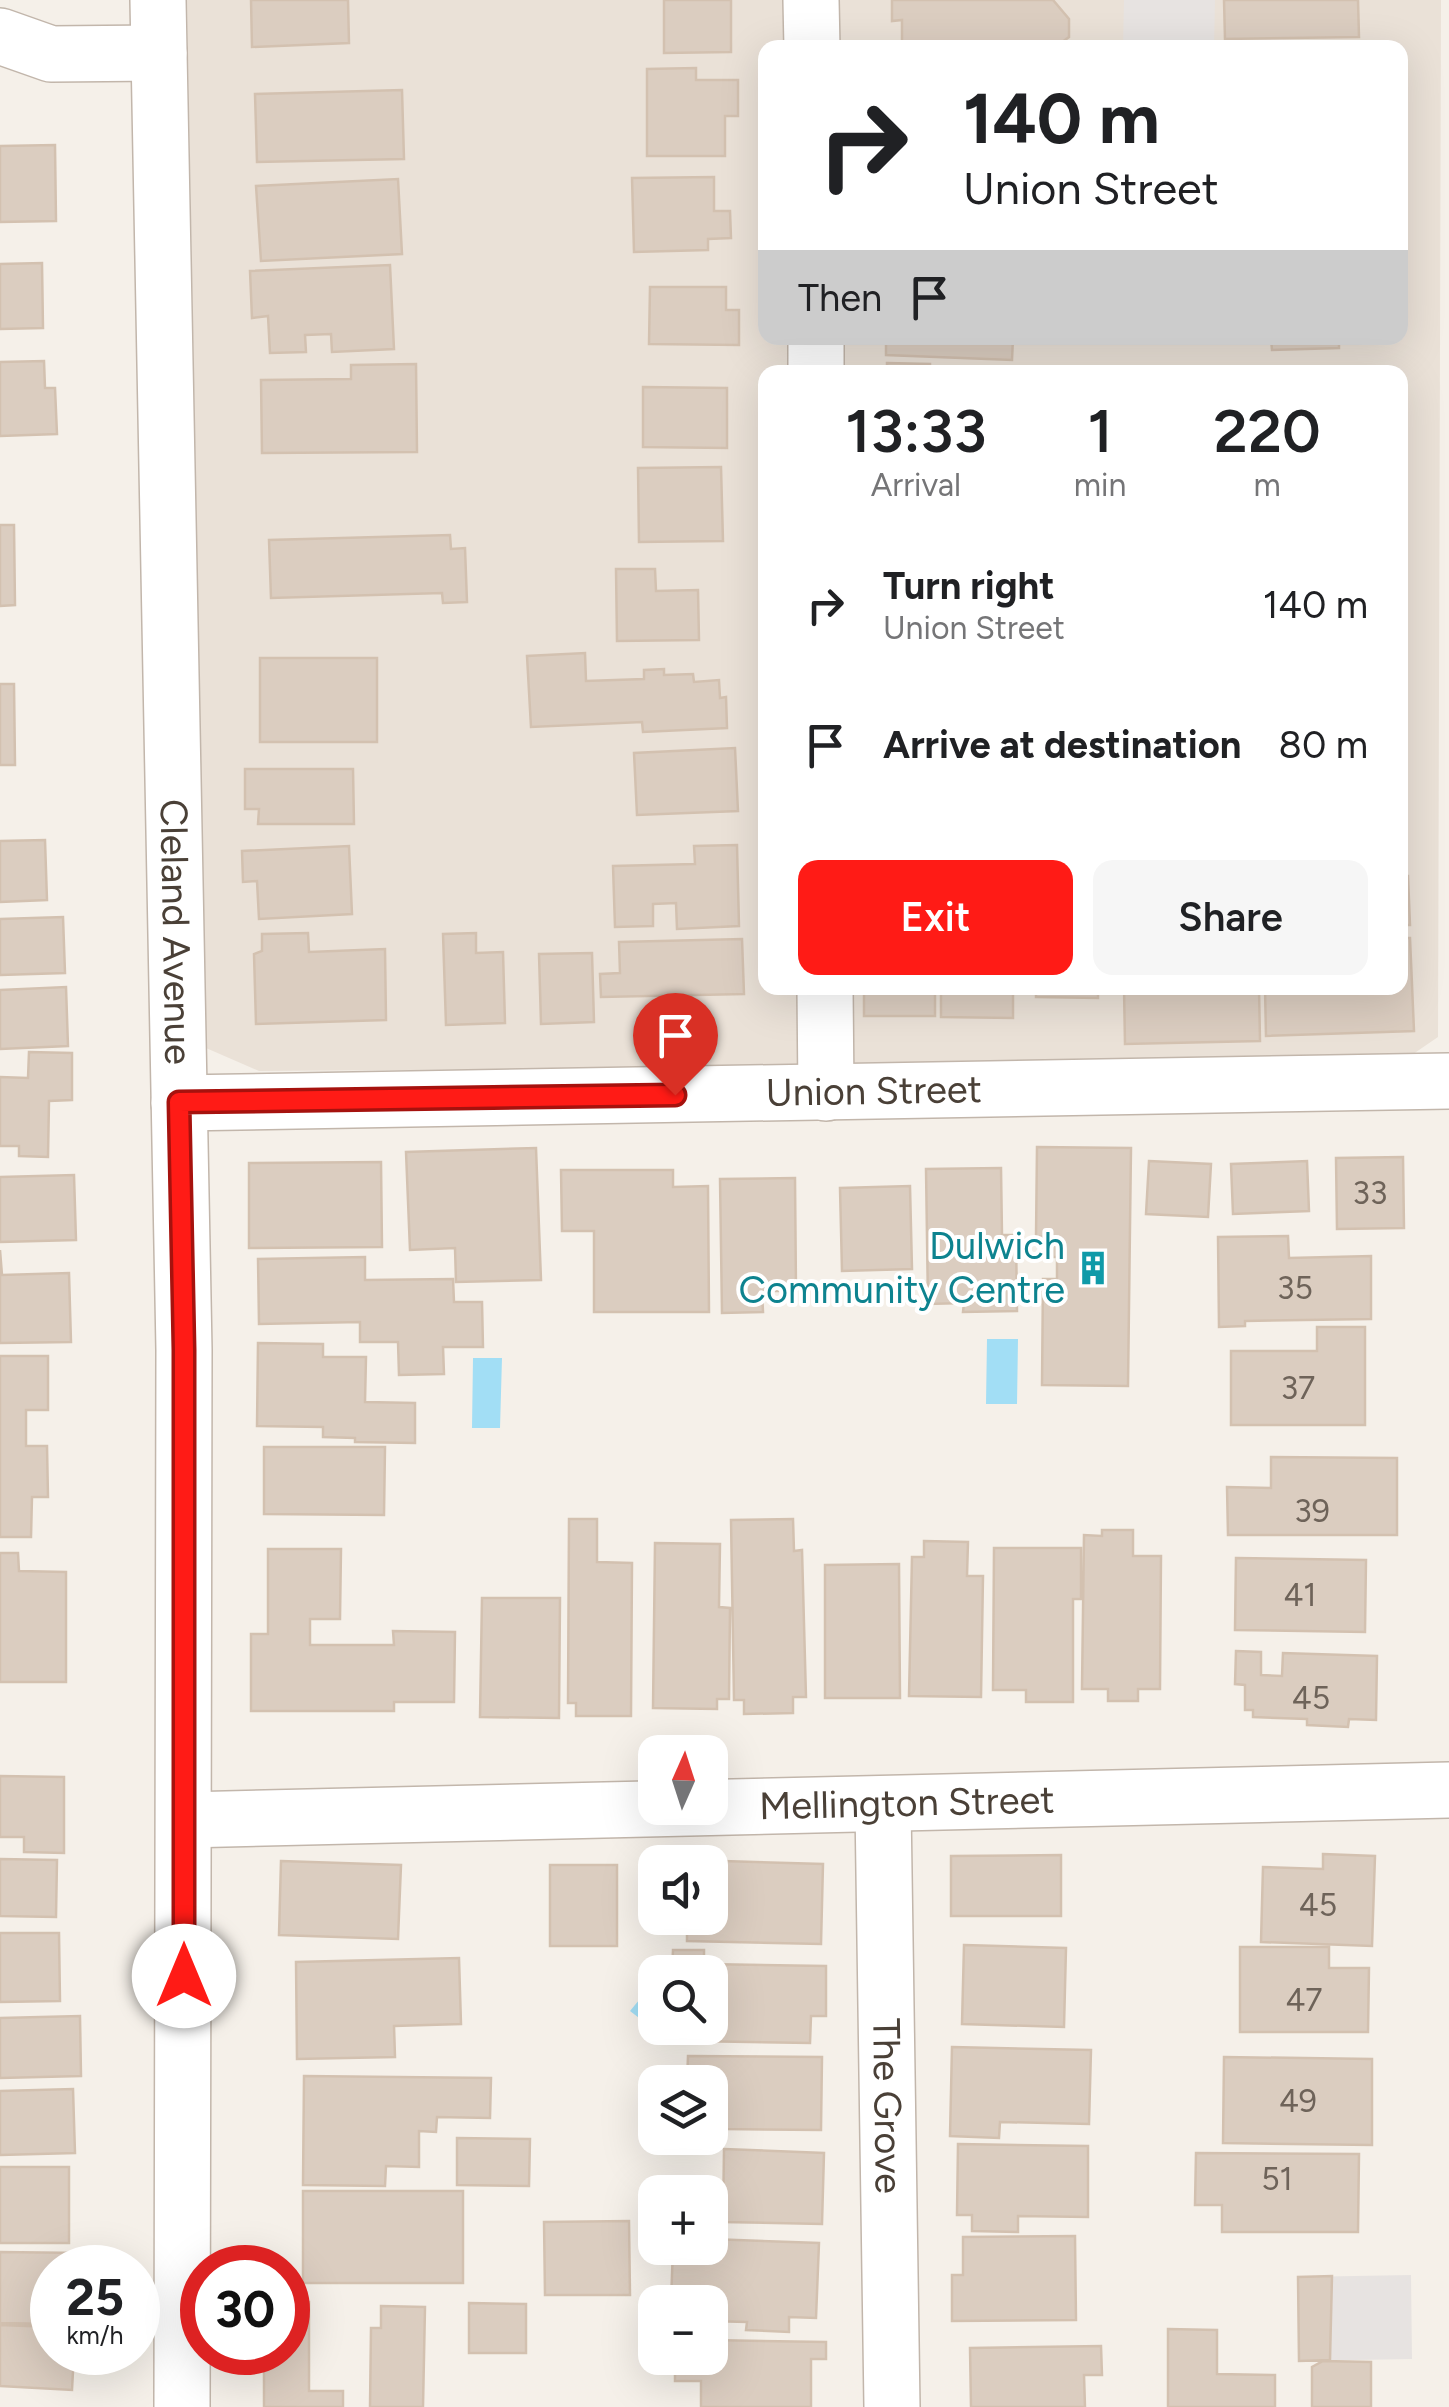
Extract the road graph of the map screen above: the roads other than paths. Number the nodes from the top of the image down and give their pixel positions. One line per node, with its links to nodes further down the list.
1 (158, 0): 5 (street, Cleland Avenue)
2 (811, 0): 4 (street)
3 (0, 36): 5 (street)
4 (812, 40)
5 (158, 54): 9 (street, Cleland Avenue)
6 (824, 995): 8 (street)
7 (1449, 1080): 8 (street, Union Street)
8 (826, 1093): 9 (street, Union Street)
9 (179, 1102): 12 (street, Cleland Avenue)
10 (1449, 1790): 11 (street, Mellington Street)
11 (883, 1806): 12 (street, Mellington Street); 14 (street, The Grove)
12 (184, 1820): 13 (street, Cleland Avenue)
13 (182, 2407)
14 (892, 2407)

